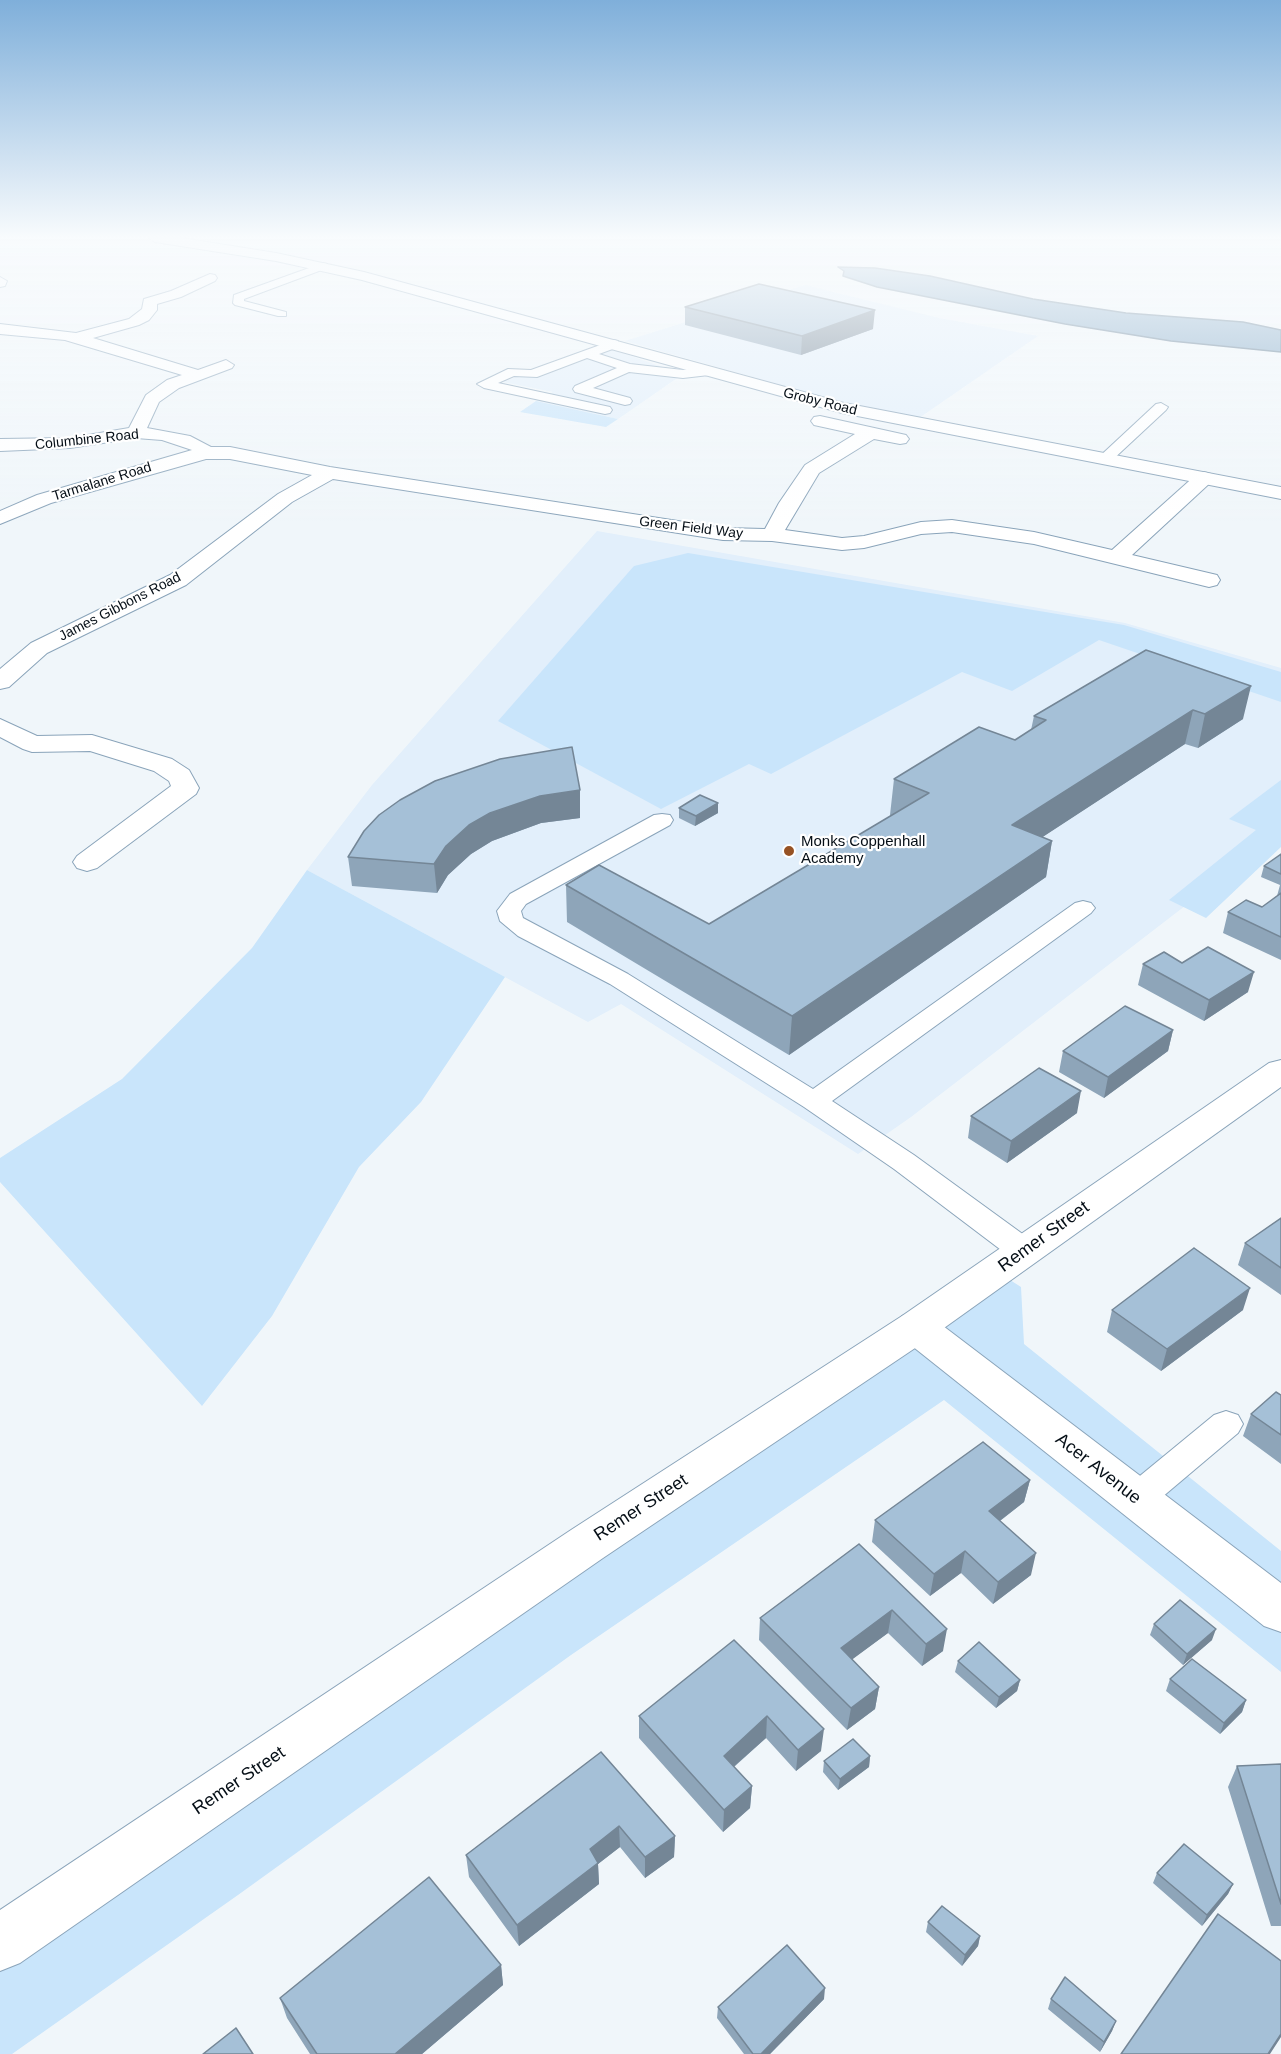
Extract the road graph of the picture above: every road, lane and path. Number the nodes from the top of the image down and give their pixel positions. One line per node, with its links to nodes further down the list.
1 (40, 334): 4 (street)
2 (90, 334): 4 (street)
3 (576, 334): 5 (street, Groby Road)
4 (75, 338): 10 (street)
5 (614, 344): 6 (lane); 9 (street, Groby Road)
6 (588, 354): 8 (lane); 13 (lane)
7 (226, 365): 10 (street)
8 (628, 368): 9 (lane); 11 (lane)
9 (709, 371): 20 (street, Groby Road)
10 (198, 375): 16 (street)
11 (625, 401)
12 (1161, 407): 20 (lane)
13 (605, 410)
14 (820, 421): 15 (street)
15 (870, 433): 17 (street); 25 (street)
16 (136, 434): 18 (street, Columbine Road); 19 (street, Columbine Road)
17 (900, 439)
18 (0, 445)
19 (206, 453): 21 (street, Green Field Way); 24 (street, Tarmalane Road)
20 (1104, 460): 22 (street, Groby Road)
21 (330, 473): 25 (street, Green Field Way); 28 (street, James Gibbons Road)
22 (1204, 478): 23 (street, Groby Road); 26 (street)
23 (1281, 493)
24 (0, 518)
25 (772, 535): 26 (street, Green Field Way)
26 (1116, 558): 27 (street, Green Field Way)
27 (1209, 580)
28 (0, 682)
29 (0, 727): 31 (street)
30 (662, 820): 34 (lane)
31 (87, 862)
32 (1083, 908): 34 (lane)
33 (1281, 1071): 35 (street, Remer Street)
34 (814, 1101): 35 (lane)
35 (1024, 1251): 36 (street, Remer Street)
36 (916, 1327): 38 (street, Acer Avenue); 40 (street, Remer Street)
37 (1227, 1424): 38 (lane)
38 (1136, 1499): 39 (street, Acer Avenue)
39 (1281, 1611)
40 (0, 1943)

